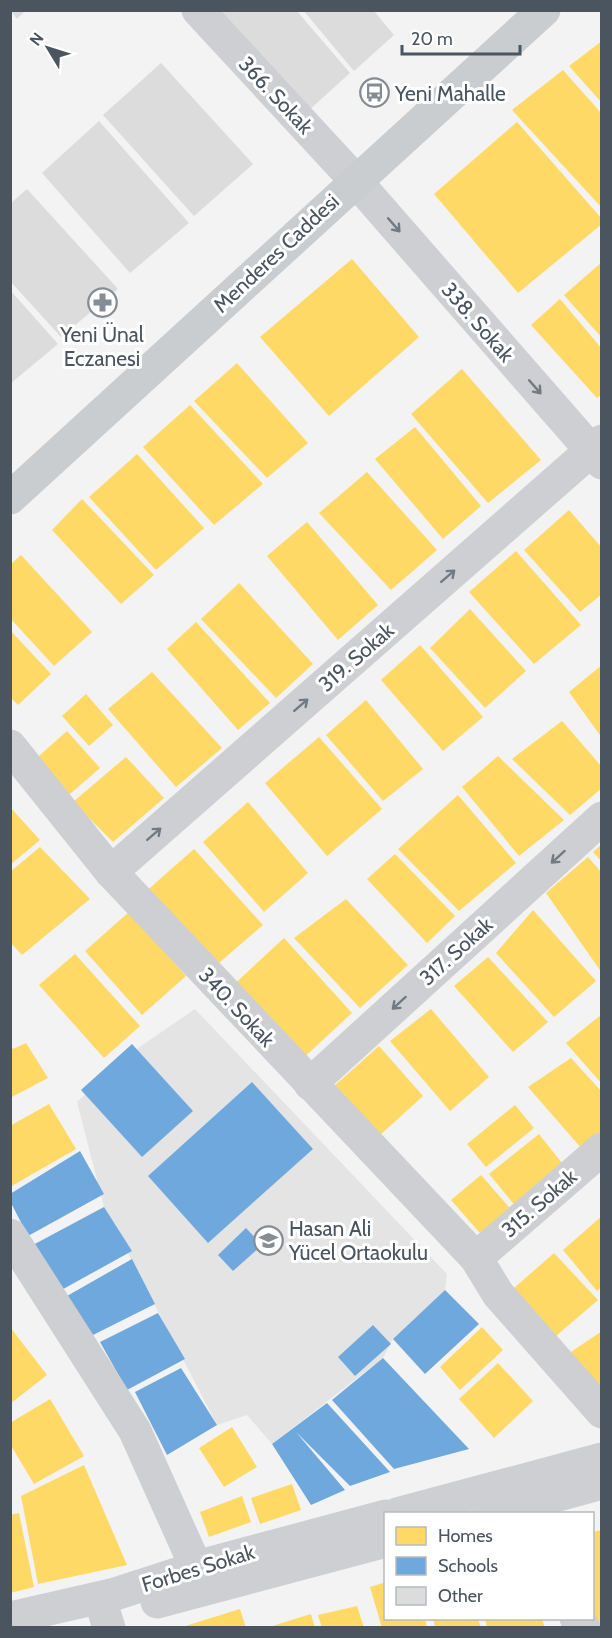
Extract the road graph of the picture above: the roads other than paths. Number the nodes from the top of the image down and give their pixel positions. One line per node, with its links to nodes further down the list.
1 (198, 10): 3 (street, 366. Sokak)
2 (544, 10): 3 (main road, Menderes Caddesi)
3 (355, 180): 4 (street, 338. Sokak, one-way to 4); 5 (main road, Menderes Caddesi)
4 (598, 452): 8 (street, 319. Sokak, one-way to 4)
5 (10, 498)
6 (10, 746): 8 (street, 340. Sokak)
7 (602, 818): 9 (street, 317. Sokak, one-way to 9)
8 (111, 872): 9 (street, 340. Sokak)
9 (310, 1084): 12 (street, 340. Sokak)
10 (602, 1149): 12 (street, 315. Sokak)
11 (12, 1239): 21 (street)
12 (476, 1257): 13 (street)
13 (602, 1412)
14 (602, 1459): 17 (street)
15 (602, 1483): 16 (street)
16 (523, 1509): 18 (street)
17 (404, 1512)
18 (502, 1512)
19 (384, 1517): 21 (street, Forbes Sokak)
20 (384, 1542): 23 (street, Forbes Sokak)
21 (196, 1567): 22 (street, Forbes Sokak)
22 (10, 1618)
23 (107, 1621): 24 (street, Forbes Sokak)
24 (56, 1628)

